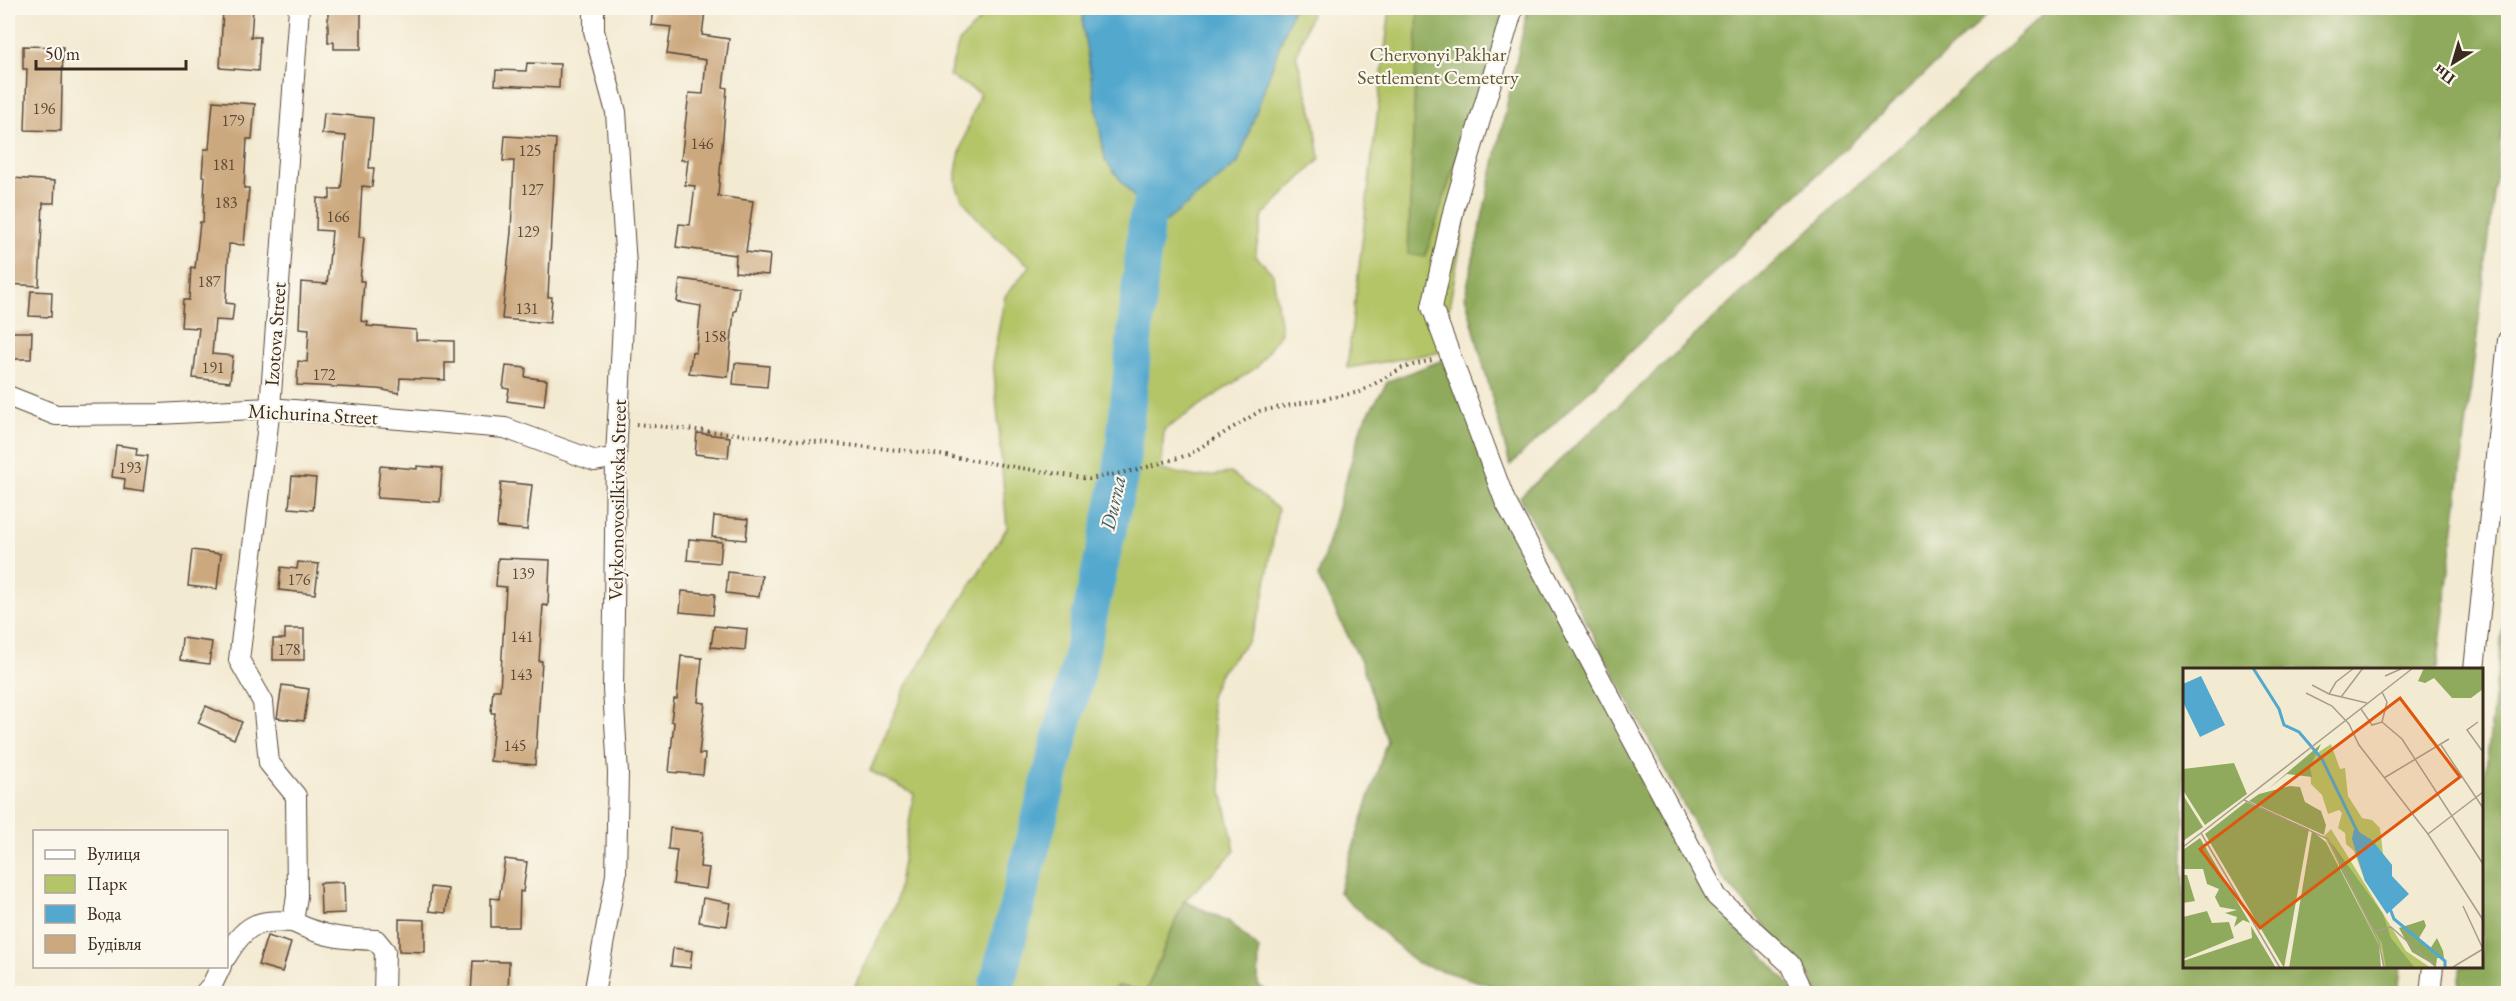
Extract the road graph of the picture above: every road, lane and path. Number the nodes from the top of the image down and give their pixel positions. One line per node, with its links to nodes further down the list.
1 (299, 8): 7 (street, Izotova Street)
2 (594, 8): 8 (street, Velykonovosilkivska Street)
3 (1513, 8): 5 (street)
4 (2508, 340): 10 (street)
5 (1450, 355): 8 (path); 18 (street)
6 (8, 396): 7 (street, Michurina Street)
7 (270, 408): 9 (street, Michurina Street); 11 (street, Izotova Street)
8 (618, 422): 9 (street, Velykonovosilkivska Street)
9 (616, 457): 17 (street, Velykonovosilkivska Street)
10 (2474, 668)
11 (293, 922): 12 (street); 16 (street)
12 (228, 954)
13 (220, 968): 15 (street)
14 (2433, 968): 19 (street)
15 (204, 993)
16 (384, 993)
17 (594, 993)
18 (1804, 993)
19 (2430, 993)

